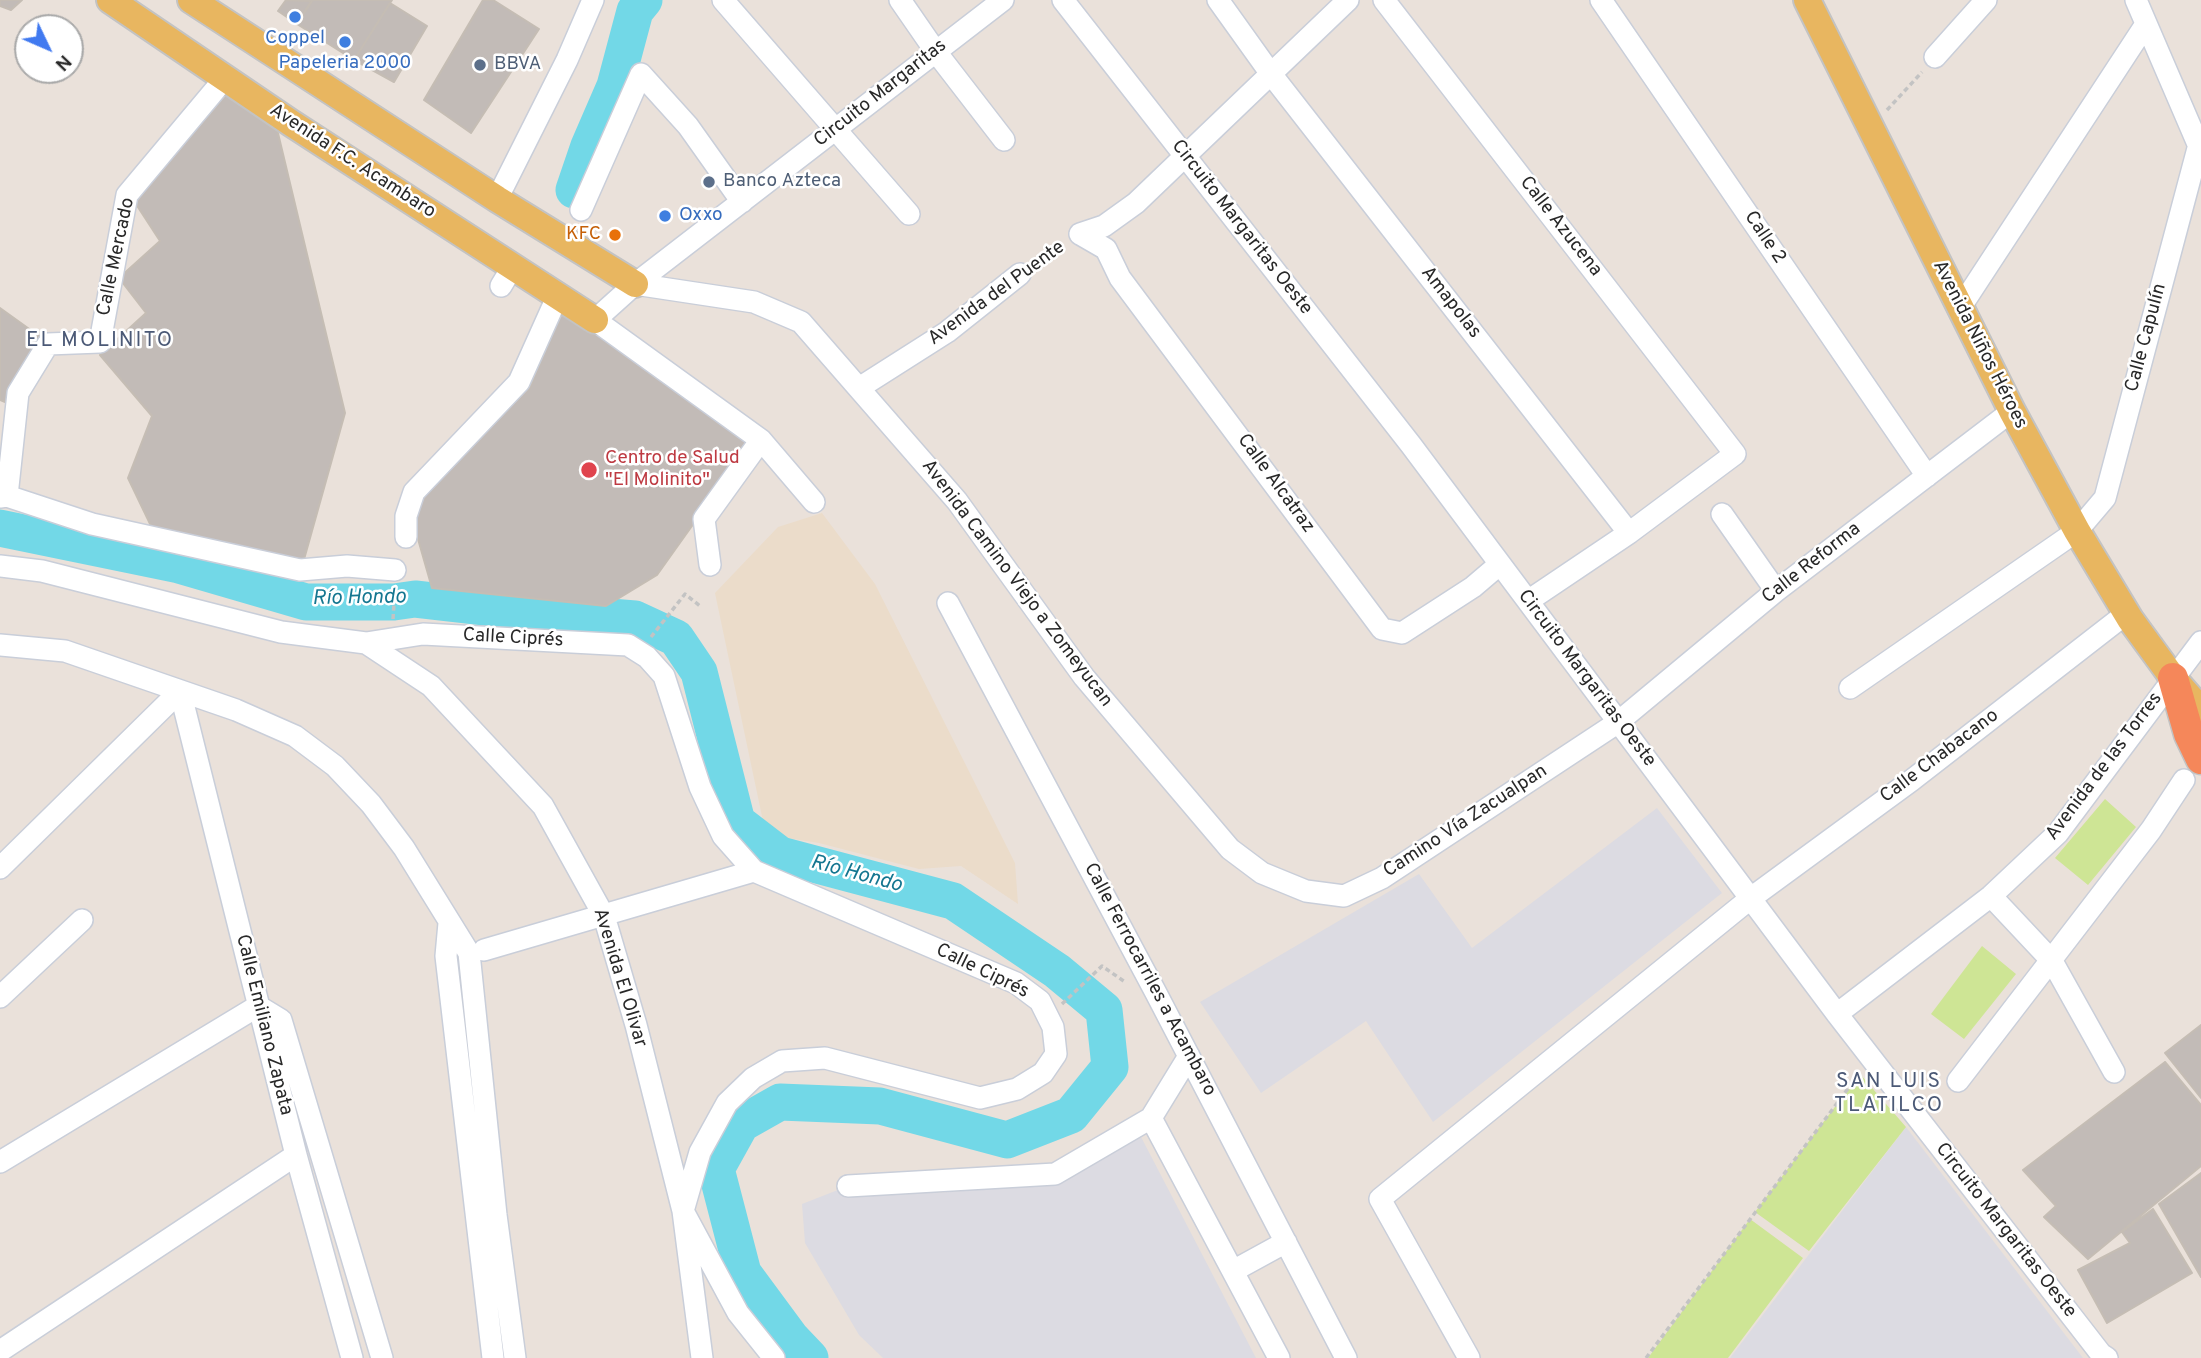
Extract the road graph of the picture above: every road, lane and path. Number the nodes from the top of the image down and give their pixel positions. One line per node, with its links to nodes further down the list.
1 (110, 0): 19 (main road, Avenida F.C. Acambaro)
2 (593, 0): 25 (street)
3 (723, 0): 21 (street)
4 (900, 0): 16 (street)
5 (1003, 0): 16 (street, Circuito Margaritas)
6 (1063, 0): 24 (street, Circuito Margaritas Oeste)
7 (1218, 0): 18 (street, Amapolas)
8 (1348, 0): 18 (street, Avenida del Puente)
9 (1384, 0): 43 (street, Calle Azucena)
10 (1601, 0): 38 (street, Calle 2)
11 (1807, 0): 20 (main road, Avenida Niños Héroes)
12 (1986, 0): 17 (street)
13 (2136, 0): 15 (street)
14 (207, 4): 25 (main road)
15 (2146, 24): 23 (street); 33 (street)
16 (936, 52): 21 (street, Circuito Margaritas); 22 (street)
17 (1935, 57): 20 (path)
18 (1271, 74): 24 (street, Avenida del Puente); 43 (street, Amapolas)
19 (225, 78): 32 (main road, Avenida F.C. Acambaro); 39 (street, Calle Mercado)
20 (1870, 129): 33 (main road, Avenida Niños Héroes)
21 (835, 130): 26 (street, Circuito Margaritas); 28 (street)
22 (1004, 140)
23 (2200, 145): 42 (street, Calle Capulín)
24 (1184, 155): 29 (street, Avenida del Puente); 45 (street, Circuito Margaritas Oeste)
25 (497, 199): 31 (main road)
26 (742, 202): 27 (street); 31 (street, Circuito Margaritas)
27 (581, 210)
28 (909, 215)
29 (1080, 234): 30 (path, Avenida del Puente); 45 (street, Calle Alcatraz)
30 (1020, 274): 35 (street, Avenida del Puente)
31 (635, 284): 34 (street, Circuito Margaritas); 35 (street, Avenida Camino Viejo a Zomeyucan)
32 (558, 295): 34 (main road, Avenida F.C. Acambaro); 44 (street)
33 (1960, 308): 36 (main road, Avenida Niños Héroes)
34 (595, 320): 37 (street)
35 (859, 388): 67 (street, Avenida Camino Viejo a Zomeyucan)
36 (2012, 411): 38 (street, Calle Reforma); 42 (main road, Avenida Niños Héroes)
37 (761, 440): 40 (street); 46 (street)
38 (1927, 476): 49 (street, Calle Reforma)
39 (3, 497): 48 (street)
40 (814, 502)
41 (1722, 514): 49 (street)
42 (2077, 531): 53 (main road, Avenida Niños Héroes); 60 (street, Calle Capulín)
43 (1629, 533): 50 (street)
44 (406, 537)
45 (1500, 564): 50 (street, Circuito Margaritas Oeste)
46 (710, 565)
47 (0, 566): 57 (street)
48 (395, 573): 54 (path)
49 (1776, 591): 63 (street, Calle Reforma)
50 (1528, 601): 63 (street, Circuito Margaritas Oeste)
51 (948, 603): 80 (street, Calle Ferrocarriles a Acambaro)
52 (700, 606): 55 (path)
53 (2127, 613): 59 (main road, Avenida Niños Héroes); 69 (street, Calle Chabacano)
54 (393, 624)
55 (651, 637)
56 (2201, 642): 59 (street, Avenida de las Torres)
57 (366, 643): 66 (street, Calle Ciprés); 70 (street, Avenida El Olivar)
58 (0, 645): 61 (street)
59 (2173, 678): 62 (main road, Avenida Niños Héroes); 64 (highway); 68 (street, Avenida de las Torres)
60 (1850, 688)
61 (180, 691): 65 (street); 72 (street); 78 (street, Calle Emiliano Zapata)
62 (2201, 710)
63 (1617, 723): 67 (street, Camino Vía Zacualpan); 69 (street, Circuito Margaritas Oeste)
64 (2193, 770): 74 (street)
65 (0, 868)
66 (754, 871): 70 (street); 88 (street, Calle Ciprés)
67 (1306, 891)
68 (1991, 896): 74 (street); 79 (street, Avenida de las Torres)
69 (1746, 902): 79 (street, Circuito Margaritas Oeste); 100 (street, Calle Chabacano)
70 (604, 916): 73 (street); 88 (street, Avenida El Olivar)
71 (82, 920): 76 (street)
72 (449, 923): 94 (street); 95 (street)
73 (484, 950)
74 (2052, 961): 82 (street); 83 (street)
75 (1102, 966): 77 (path)
76 (0, 997)
77 (1069, 999)
78 (258, 1006): 85 (street, Calle Emiliano Zapata); 86 (street); 93 (street)
79 (1837, 1014): 81 (street, Circuito Margaritas Oeste)
80 (1189, 1056): 84 (street); 89 (street, Calle Ferrocarriles a Acambaro)
81 (1871, 1059): 101 (path); 102 (street, Circuito Margaritas Oeste)
82 (2114, 1072)
83 (1958, 1081)
84 (1152, 1118): 87 (street); 90 (street)
85 (296, 1156): 91 (street); 92 (street, Calle Emiliano Zapata)
86 (0, 1162)
87 (848, 1186)
88 (683, 1211): 96 (street, Avenida El Olivar); 97 (street)
89 (1286, 1242): 90 (street); 99 (street, Calle Ferrocarriles a Acambaro)
90 (1233, 1271): 98 (street)
91 (5, 1347)
92 (352, 1358)
93 (382, 1358)
94 (493, 1358)
95 (515, 1358)
96 (702, 1358)
97 (774, 1358)
98 (1279, 1358)
99 (1346, 1358)
100 (1469, 1358)
101 (1646, 1358)
102 (2107, 1358)

